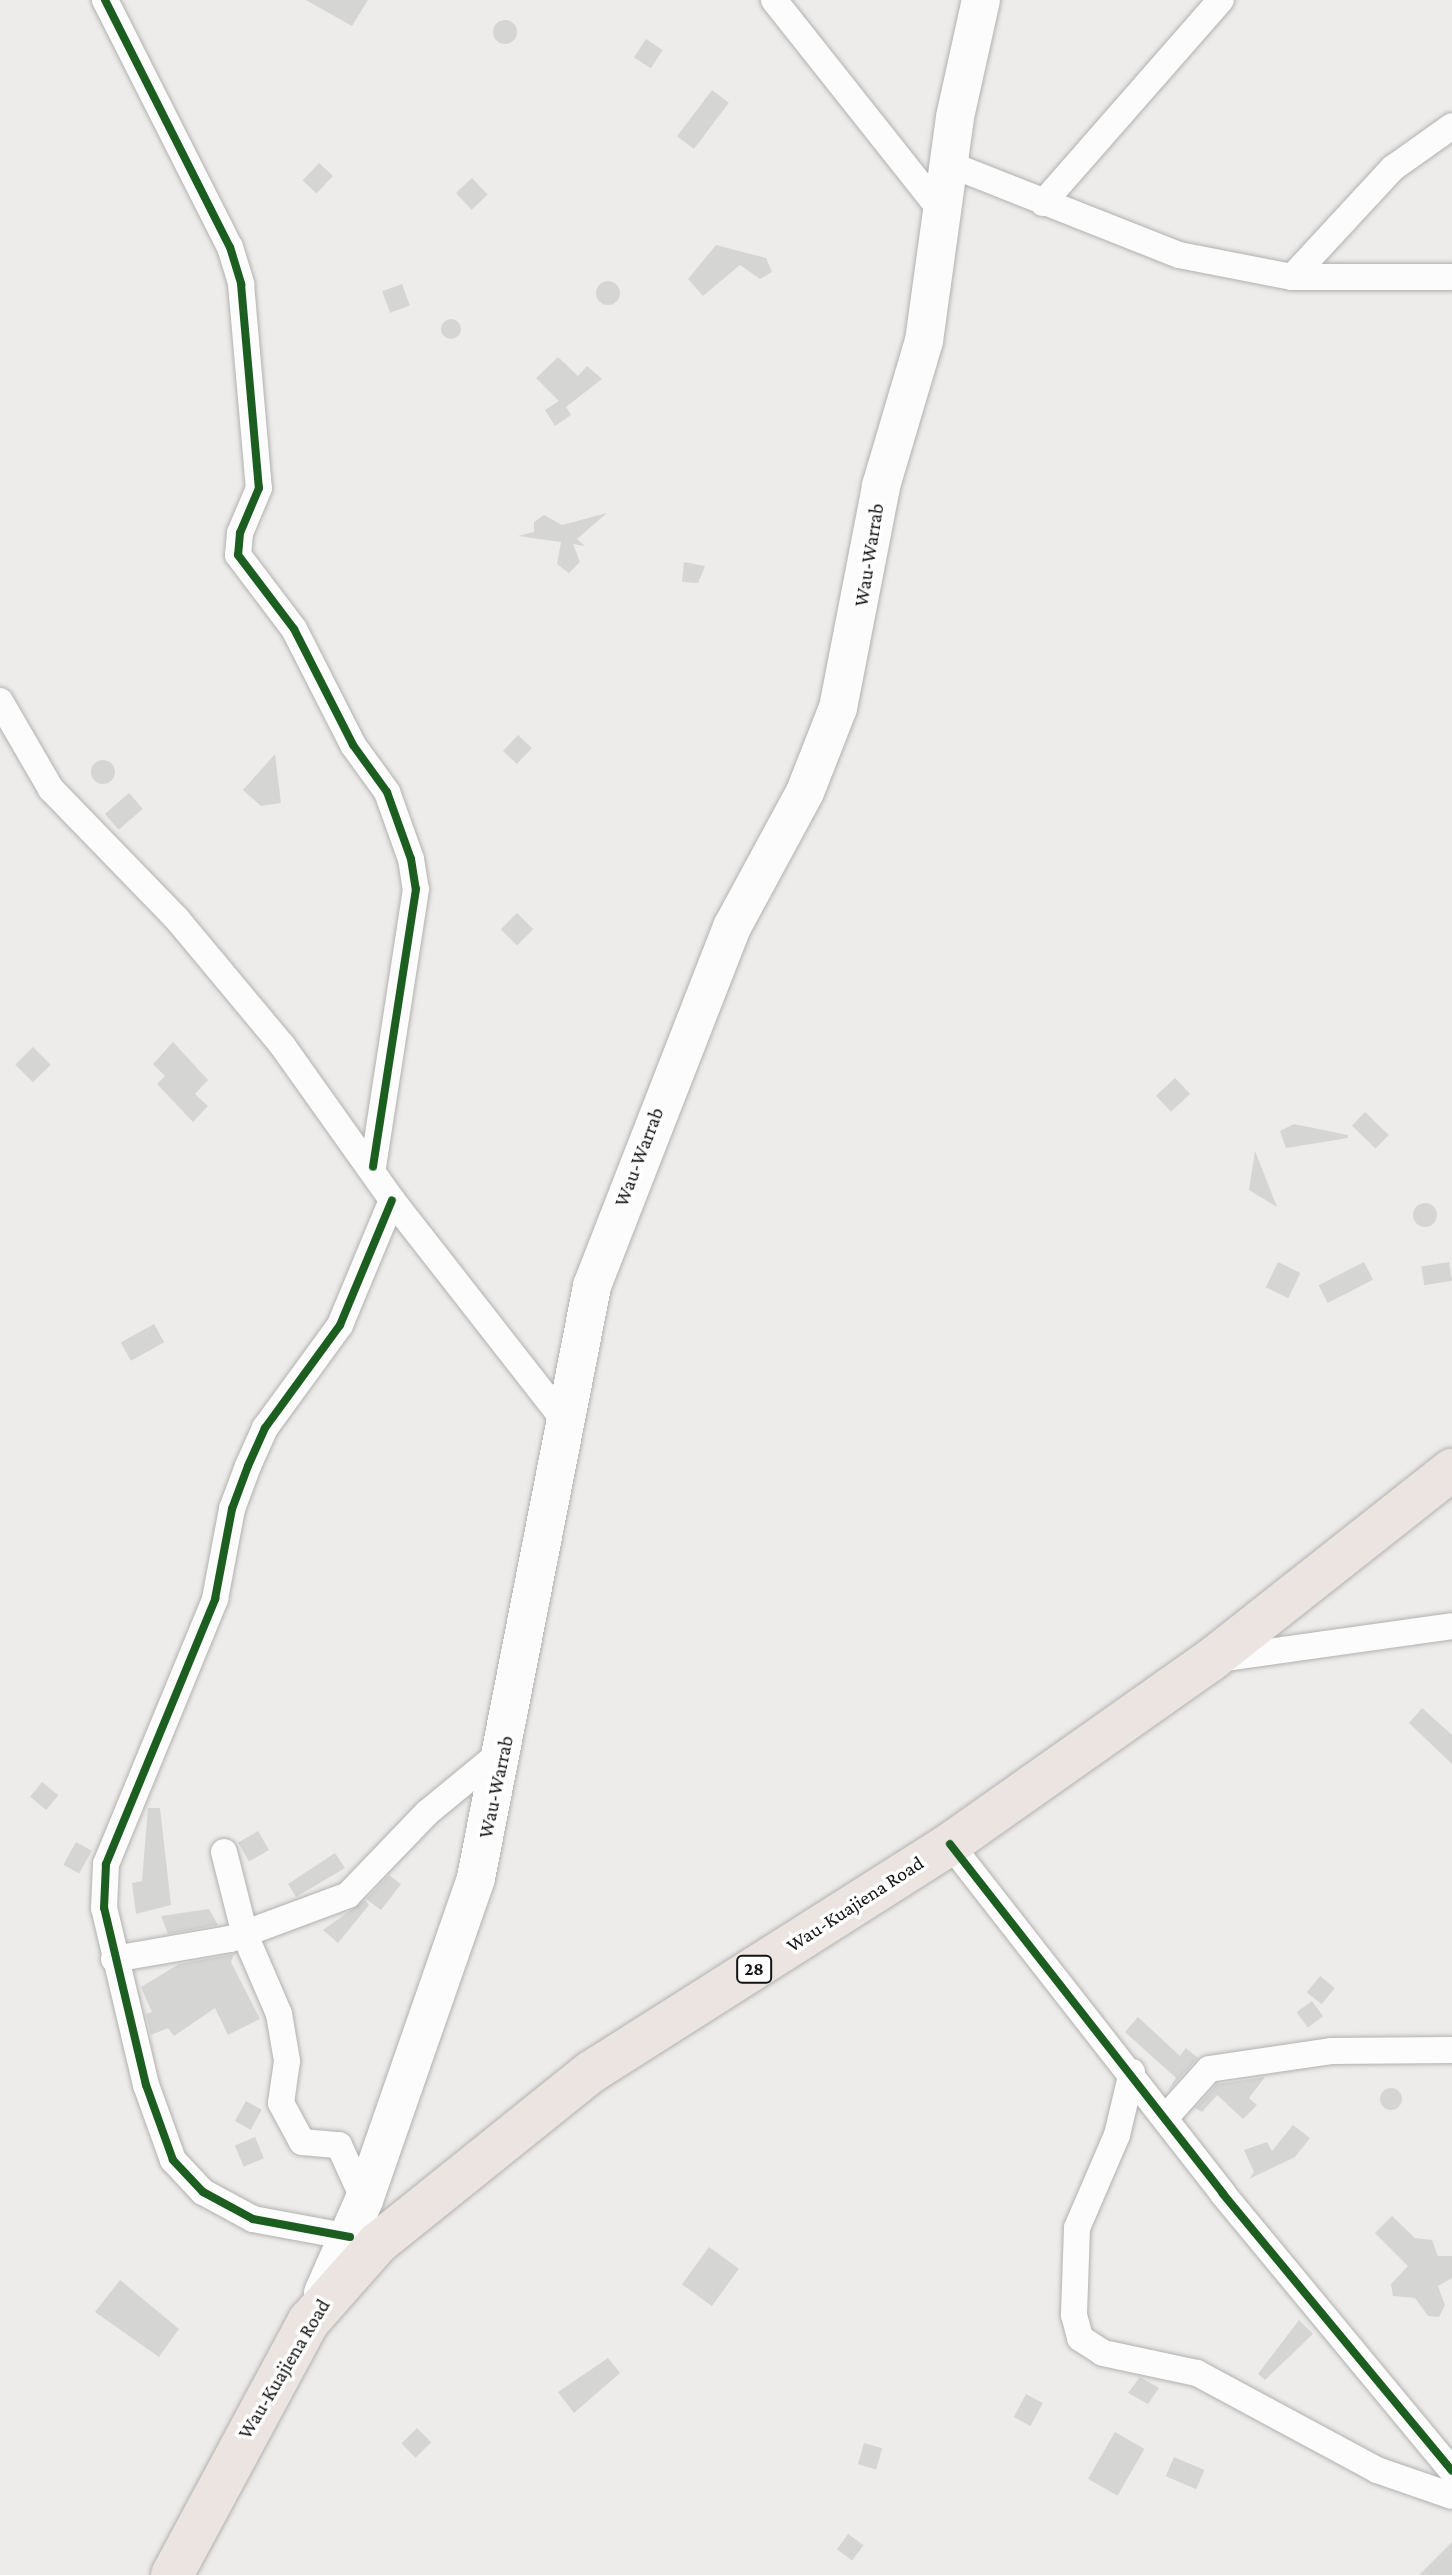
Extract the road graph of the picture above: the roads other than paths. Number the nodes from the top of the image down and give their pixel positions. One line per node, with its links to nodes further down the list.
1 (105, 0): 12 (street)
2 (774, 0): 8 (street)
3 (981, 0): 6 (main road, Wau-Warrab)
4 (1221, 0): 7 (street)
5 (1452, 126): 9 (street)
6 (949, 164): 7 (street); 8 (main road, Wau-Warrab)
7 (1043, 203): 9 (street)
8 (942, 212): 14 (main road, Wau-Warrab)
9 (1292, 277): 10 (street)
10 (1452, 277)
11 (0, 701): 12 (street)
12 (373, 1167): 13 (street)
13 (392, 1200): 14 (street); 22 (street)
14 (564, 1420): 18 (main road, Wau-Warrab)
15 (1452, 1470): 17 (main road, Wau-Kuajiena Road / 28)
16 (1452, 1626): 17 (street)
17 (1211, 1660): 19 (main road, Wau-Kuajiena Road / 28)
18 (506, 1748): 21 (street); 26 (main road, Wau-Warrab)
19 (950, 1844): 24 (street); 28 (main road, Wau-Kuajiena Road / 28)
20 (224, 1852): 21 (street)
21 (245, 1935): 22 (street); 26 (street)
22 (114, 1959): 27 (street)
23 (1452, 2050): 25 (street)
24 (1132, 2072): 25 (street); 30 (street)
25 (1166, 2117): 29 (street)
26 (364, 2200): 27 (main road, Wau-Warrab)
27 (350, 2237): 28 (main road, Wau-Warrab)
28 (309, 2321): 31 (main road, Wau-Kuajiena Road / 28)
29 (1452, 2471)
30 (1452, 2496)
31 (172, 2575)

